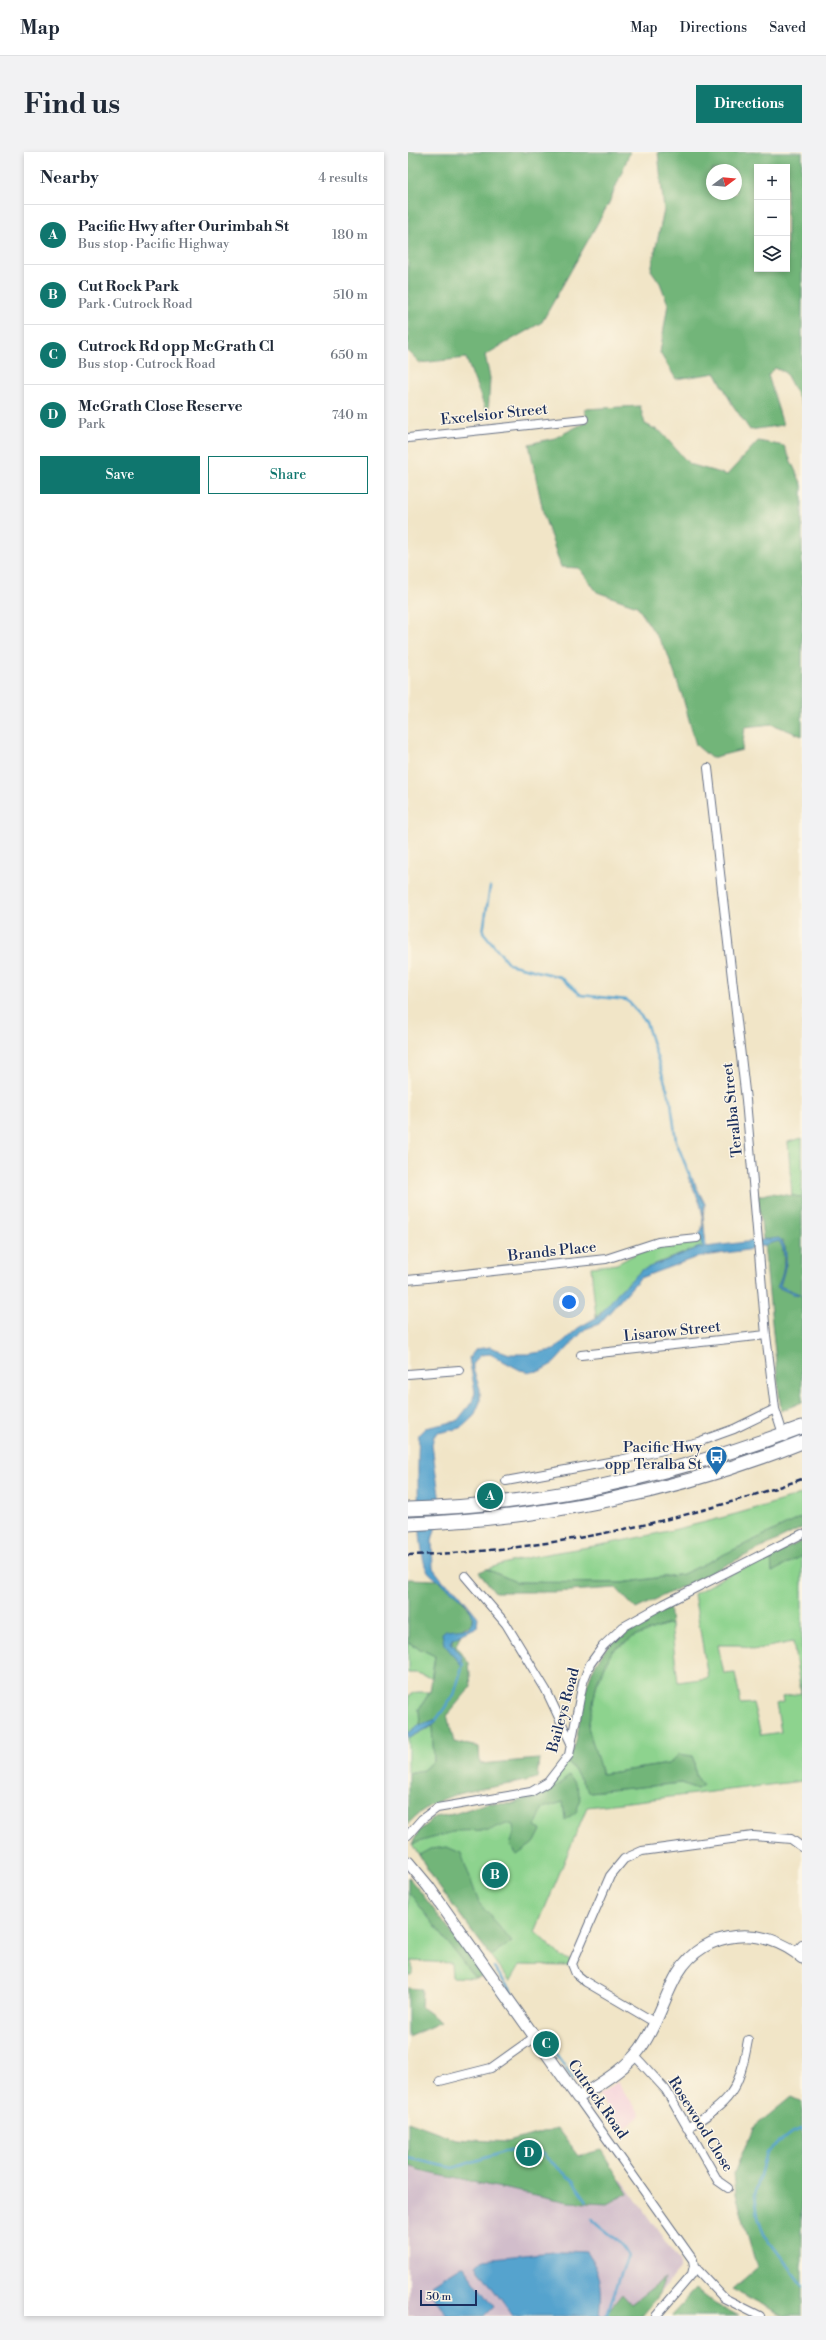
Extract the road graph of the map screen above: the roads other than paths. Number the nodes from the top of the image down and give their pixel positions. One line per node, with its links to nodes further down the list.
1 (584, 419): 2 (street, Excelsior Street)
2 (408, 438)
3 (708, 768): 6 (street, Teralba Street)
4 (697, 1238): 5 (street, Brands Place)
5 (408, 1280)
6 (766, 1335): 7 (street, Lisarow Street); 10 (street, Teralba Street)
7 (581, 1355)
8 (459, 1370): 9 (street)
9 (408, 1374)
10 (775, 1409): 12 (street, Teralba Street); 15 (street)
11 (802, 1427): 12 (main road)
12 (783, 1434): 14 (street, Teralba Street); 16 (main road)
13 (802, 1442): 14 (main road)
14 (787, 1448): 17 (main road)
15 (506, 1481)
16 (409, 1509)
17 (409, 1524)
18 (802, 1534): 20 (street, Baileys Road)
19 (465, 1576): 20 (street)
20 (571, 1743): 21 (street, Baileys Road)
21 (408, 1835)
22 (802, 1847): 25 (street)
23 (408, 1862): 26 (street, Cutrock Road)
24 (800, 1952): 25 (street)
25 (654, 2022): 28 (street)
26 (536, 2036): 29 (street); 30 (street, Cutrock Road)
27 (748, 2040): 31 (street)
28 (635, 2056): 30 (street); 31 (street, Rosewood Close)
29 (440, 2081)
30 (578, 2098): 33 (street, Cutrock Road)
31 (687, 2128): 32 (street, Rosewood Close)
32 (728, 2188)
33 (694, 2266): 34 (street); 35 (street, Cutrock Road)
34 (656, 2316)
35 (760, 2316)

